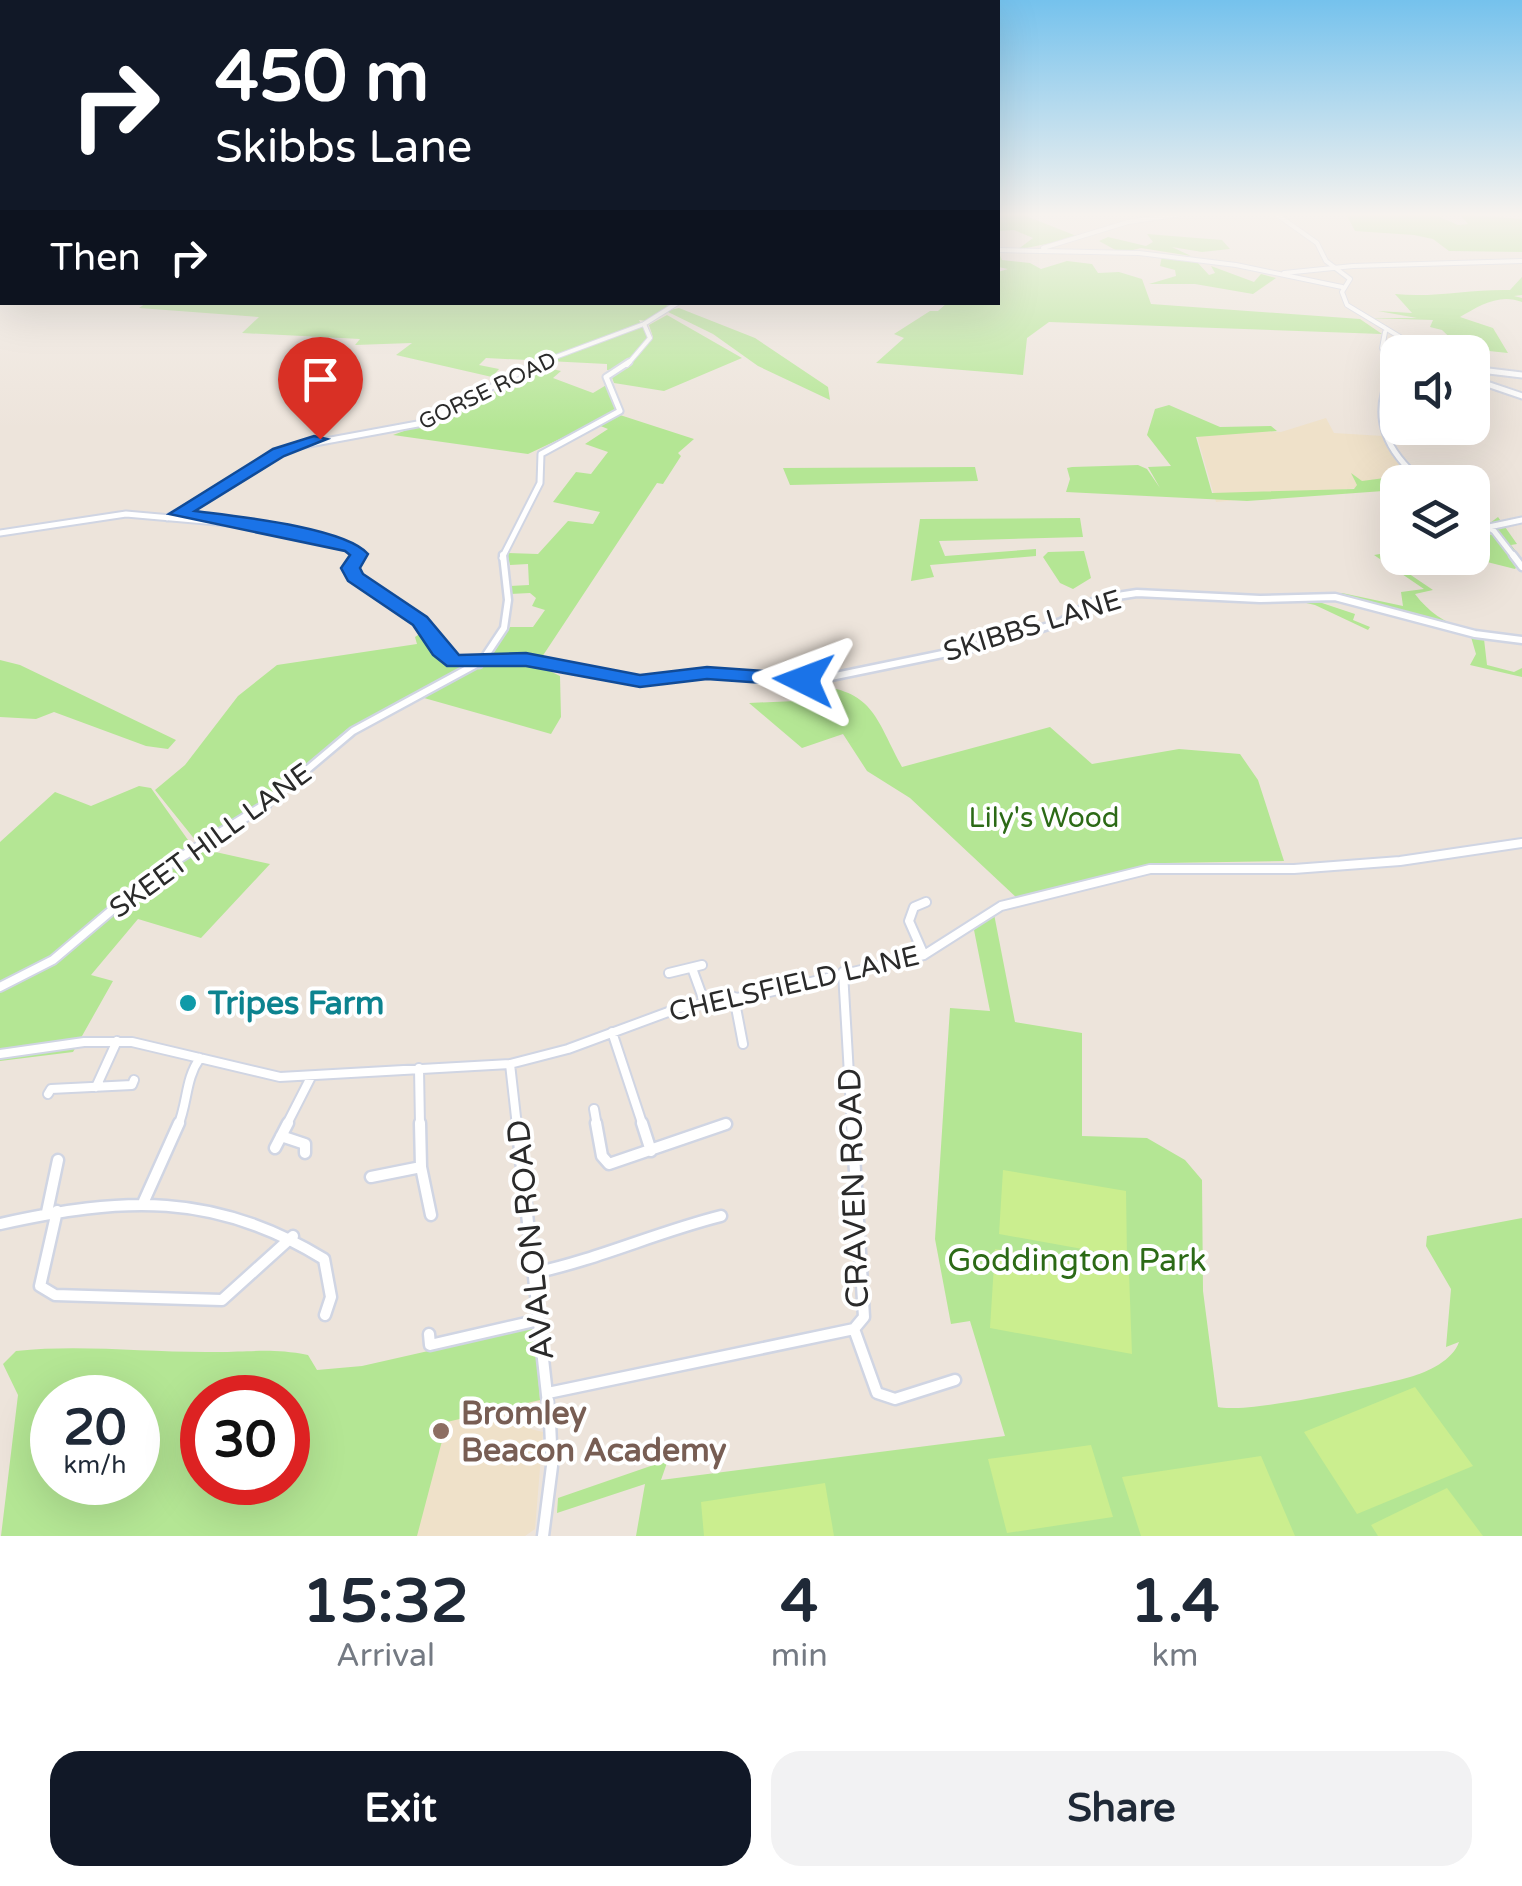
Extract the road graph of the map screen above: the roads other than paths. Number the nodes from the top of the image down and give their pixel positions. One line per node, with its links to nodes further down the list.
1 (1336, 286): 2 (street)
2 (1342, 287): 5 (street)
3 (674, 305): 4 (street)
4 (644, 324): 13 (street, GORSE ROAD); 20 (street)
5 (1385, 332): 6 (street); 12 (street)
6 (1391, 335)
7 (1490, 370): 9 (street)
8 (1514, 372): 9 (street)
9 (1522, 373)
10 (1490, 384): 11 (street)
11 (1522, 396)
12 (1408, 465)
13 (180, 516): 17 (street, SKIBBS LANE); 20 (street, SKIBBS LANE)
14 (1522, 520): 15 (street)
15 (1490, 527)
16 (1490, 528): 18 (street)
17 (0, 533)
18 (1522, 567)
19 (1522, 640): 20 (street, SKIBBS LANE)
20 (480, 662): 26 (street, SKEET HILL LANE)
21 (1522, 842): 23 (street, CHELSFIELD LANE)
22 (926, 902): 23 (street)
23 (924, 955): 24 (street, CHELSFIELD LANE)
24 (843, 972): 27 (street, CHELSFIELD LANE); 58 (street, CRAVEN ROAD)
25 (669, 974): 28 (street)
26 (0, 987)
27 (734, 997): 28 (street, CHELSFIELD LANE); 31 (street)
28 (704, 1002): 29 (street, CHELSFIELD LANE)
29 (612, 1032): 34 (street, CHELSFIELD LANE); 44 (street)
30 (117, 1041): 32 (street, CHELSFIELD LANE); 33 (street, CHELSFIELD LANE); 38 (street)
31 (743, 1044)
32 (0, 1054)
33 (200, 1058): 36 (street, CHELSFIELD LANE); 49 (street)
34 (510, 1064): 35 (street, CHELSFIELD LANE); 55 (street, AVALON ROAD)
35 (419, 1068): 36 (street, CHELSFIELD LANE); 47 (street)
36 (311, 1077): 42 (street)
37 (134, 1080): 38 (street)
38 (96, 1087): 39 (street)
39 (48, 1094)
40 (594, 1108): 44 (street)
41 (726, 1124): 44 (street)
42 (281, 1136): 43 (street); 45 (street)
43 (276, 1148)
44 (652, 1150)
45 (305, 1153)
46 (58, 1160): 50 (street)
47 (421, 1167): 48 (street); 51 (street)
48 (371, 1177)
49 (144, 1202): 50 (street); 54 (street)
50 (52, 1212): 53 (street); 54 (street)
51 (432, 1215)
52 (721, 1216): 55 (street)
53 (0, 1224)
54 (293, 1236): 56 (street)
55 (534, 1273): 57 (street, AVALON ROAD)
56 (325, 1315)
57 (539, 1320): 59 (street); 61 (street, AVALON ROAD)
58 (854, 1329): 60 (street); 61 (street, CRAVEN ROAD)
59 (429, 1334)
60 (955, 1380)
61 (548, 1394): 62 (street, AVALON ROAD)
62 (543, 1536)

